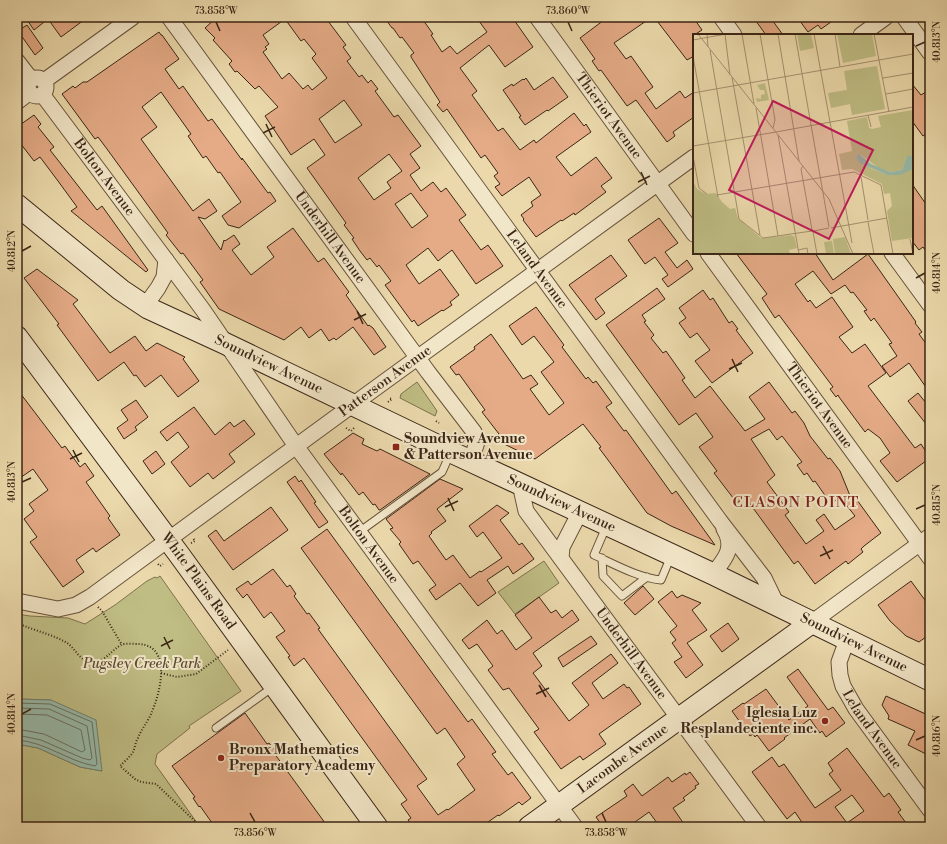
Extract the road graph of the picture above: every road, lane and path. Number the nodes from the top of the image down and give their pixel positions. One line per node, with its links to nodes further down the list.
1 (133, 17): 12 (street)
2 (169, 17): 26 (street, Underhill Avenue)
3 (353, 17): 21 (street, Leland Avenue)
4 (537, 17): 15 (street, Thieriot Avenue)
5 (721, 17): 8 (street)
6 (886, 17): 9 (street)
7 (904, 17): 10 (street)
8 (733, 34)
9 (862, 34)
10 (930, 53)
11 (17, 61): 12 (street, Bolton Avenue)
12 (37, 86): 13 (street); 20 (street, Bolton Avenue)
13 (17, 102)
14 (693, 158): 15 (street, Patterson Avenue)
15 (658, 183): 17 (street, Thieriot Avenue); 21 (street, Patterson Avenue)
16 (17, 205): 23 (main road, Soundview Avenue)
17 (693, 233)
18 (709, 254): 44 (street, Thieriot Avenue)
19 (893, 254): 22 (street)
20 (166, 260): 23 (street); 25 (street, Bolton Avenue)
21 (537, 270): 26 (street, Patterson Avenue); 39 (street, Leland Avenue)
22 (930, 305)
23 (145, 306): 25 (main road, Soundview Avenue)
24 (17, 336): 43 (main road, White Plains Road)
25 (224, 343): 29 (main road, Soundview Avenue); 34 (street, Bolton Avenue)
26 (417, 358): 29 (street, Patterson Avenue); 36 (street, Underhill Avenue)
27 (389, 398): 28 (path)
28 (388, 402)
29 (353, 404): 34 (street, Patterson Avenue); 35 (main road, Soundview Avenue)
30 (436, 421): 31 (path)
31 (439, 423)
32 (346, 428): 33 (path)
33 (355, 428)
34 (296, 446): 41 (street, Bolton Avenue); 43 (street, Patterson Avenue)
35 (451, 452): 36 (main road, Soundview Avenue); 41 (lane)
36 (471, 461): 37 (main road, Soundview Avenue)
37 (520, 484): 38 (main road, Soundview Avenue); 47 (street, Underhill Avenue)
38 (580, 512): 40 (main road, Soundview Avenue); 47 (street)
39 (720, 521): 52 (street, Leland Avenue); 55 (street, Leland Avenue)
40 (606, 525): 46 (main road, Soundview Avenue); 48 (lane)
41 (359, 532): 67 (street, Bolton Avenue)
42 (193, 538): 45 (path)
43 (168, 539): 54 (street, Patterson Avenue); 64 (main road, White Plains Road)
44 (925, 539): 49 (street, Thieriot Avenue); 57 (street, Lacombe Avenue)
45 (191, 544)
46 (672, 555): 52 (main road, Soundview Avenue); 53 (lane)
47 (561, 558): 65 (street, Underhill Avenue)
48 (602, 558): 53 (lane); 53 (lane)
49 (930, 558)
50 (157, 563): 51 (path)
51 (163, 564)
52 (712, 574): 55 (main road, Soundview Avenue)
53 (647, 577)
54 (17, 601)
55 (778, 607): 57 (main road, Soundview Avenue)
56 (101, 609): 60 (path)
57 (811, 622): 59 (main road, Soundview Avenue); 65 (main road, Lacombe Avenue)
58 (17, 624): 60 (path)
59 (847, 640): 63 (main road, Soundview Avenue); 68 (street, Leland Avenue)
60 (122, 645): 62 (path)
61 (223, 654): 62 (path)
62 (161, 673): 69 (path)
63 (930, 680)
64 (274, 686): 66 (lane); 70 (main road, White Plains Road)
65 (679, 718): 67 (main road, Lacombe Avenue); 73 (street, Underhill Avenue)
66 (216, 728)
67 (560, 806): 71 (main road, Lacombe Avenue); 72 (street, Bolton Avenue)
68 (930, 810)
69 (201, 827)
70 (377, 827)
71 (529, 827)
72 (575, 827)
73 (759, 827)

